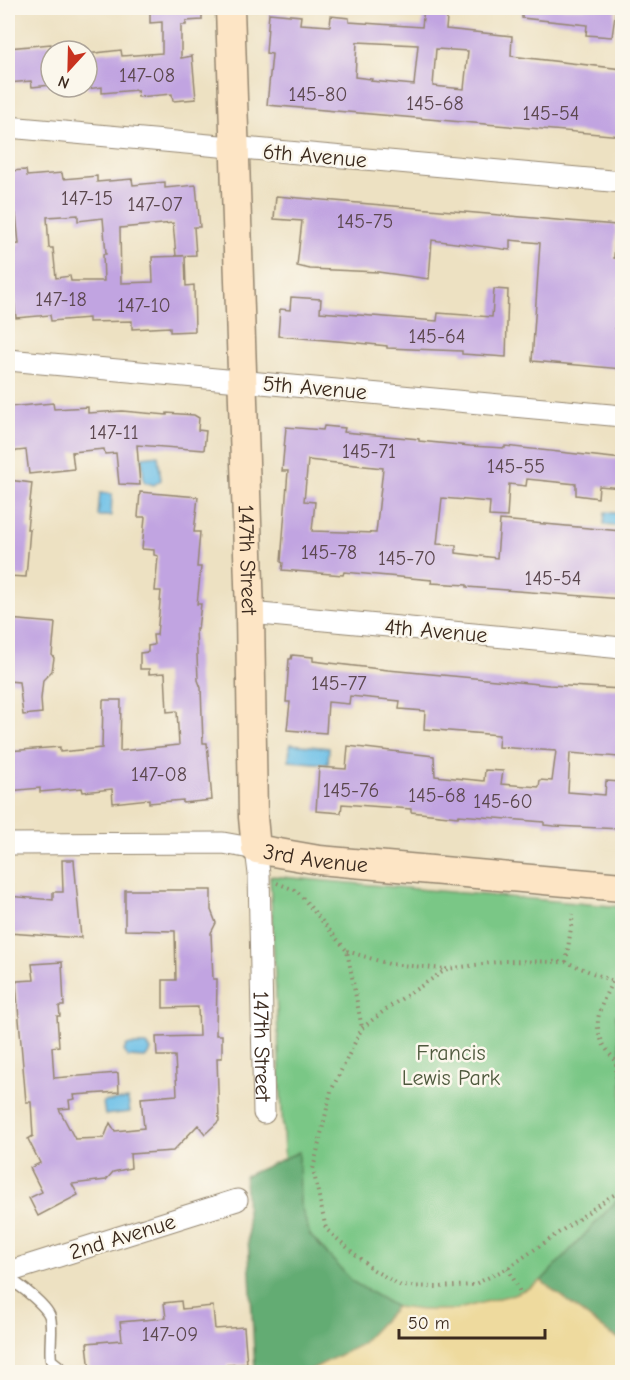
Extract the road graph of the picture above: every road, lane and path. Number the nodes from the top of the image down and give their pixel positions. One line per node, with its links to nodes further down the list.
1 (230, 8): 3 (street, 147th Street)
2 (8, 127): 3 (street, 6th Avenue)
3 (234, 147): 4 (street, 6th Avenue); 6 (street, 147th Street)
4 (622, 182)
5 (8, 360): 6 (street, 5th Avenue)
6 (241, 380): 7 (street, 5th Avenue); 8 (street, 147th Street)
7 (622, 416)
8 (250, 613): 9 (street, 4th Avenue); 11 (street, 147th Street)
9 (622, 648)
10 (8, 844): 11 (street, 3rd Avenue)
11 (256, 849): 13 (street, 3rd Avenue); 22 (street, 147th Street)
12 (277, 882): 15 (path)
13 (622, 887)
14 (573, 915): 16 (path)
15 (347, 951): 17 (path); 20 (path)
16 (566, 962): 17 (path); 18 (path)
17 (447, 969): 20 (path)
18 (612, 982): 19 (path); 21 (path)
19 (622, 985)
20 (362, 1028): 25 (path)
21 (622, 1098)
22 (264, 1113)
23 (622, 1190): 25 (path)
24 (237, 1200): 26 (street, 2nd Avenue)
25 (508, 1268): 28 (path)
26 (8, 1272)
27 (8, 1279): 29 (lane)
28 (521, 1294)
29 (66, 1372)

